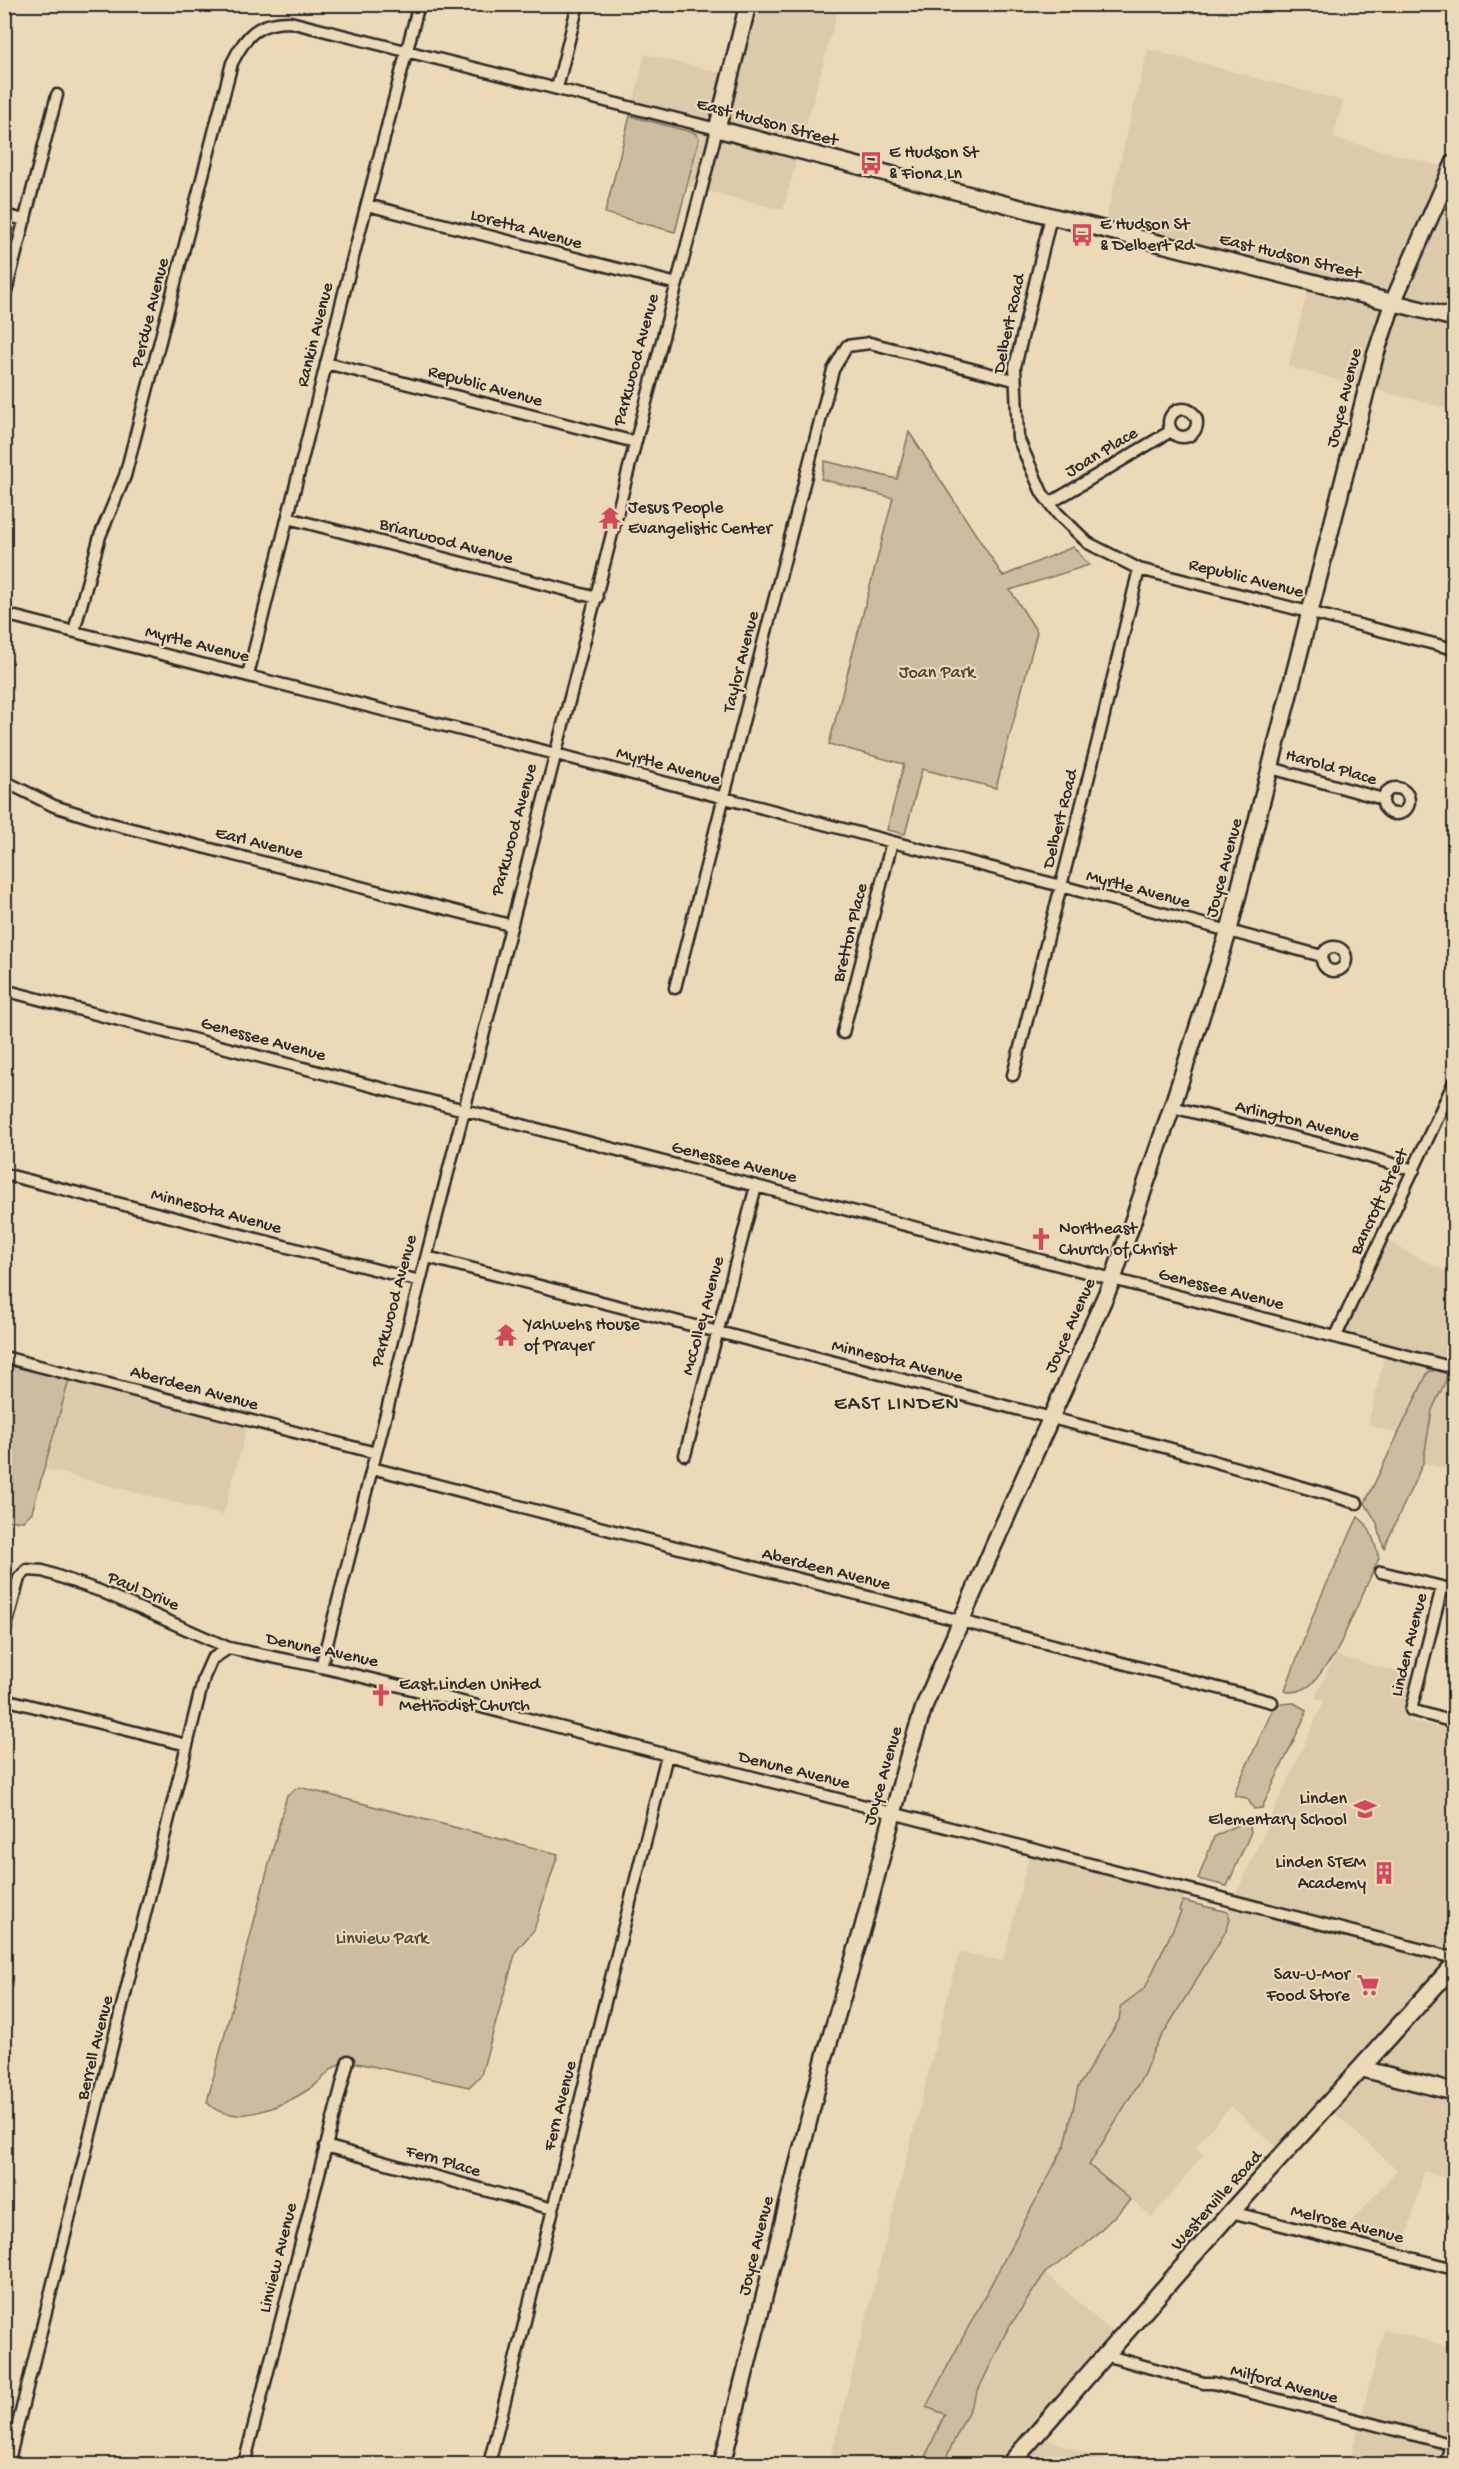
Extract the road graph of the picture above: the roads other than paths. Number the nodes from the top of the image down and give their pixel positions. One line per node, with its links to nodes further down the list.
1 (419, 4): 5 (street, Rankin Avenue)
2 (578, 4): 6 (street)
3 (748, 4): 8 (street, Parkwood Avenue)
4 (279, 22): 5 (street, East Hudson Street); 28 (street, Perdue Avenue)
5 (407, 51): 6 (street, East Hudson Street); 10 (street, Rankin Avenue)
6 (557, 88): 8 (street, East Hudson Street)
7 (57, 94): 13 (street)
8 (717, 129): 12 (street, East Hudson Street); 14 (street, Parkwood Avenue)
9 (1455, 163): 16 (street, Joyce Avenue)
10 (367, 205): 14 (street, Loretta Avenue); 18 (street, Rankin Avenue)
11 (4, 215): 13 (street)
12 (1051, 216): 16 (street, East Hudson Street); 19 (street, Delbert Road)
13 (25, 220): 15 (street)
14 (677, 284): 21 (street, Parkwood Avenue)
15 (4, 299)
16 (1393, 302): 17 (street, East Hudson Street); 26 (street, Joyce Avenue)
17 (1455, 318)
18 (326, 363): 21 (street, Republic Avenue); 23 (street, Rankin Avenue)
19 (1014, 380): 22 (street, Delbert Road); 34 (street, Taylor Avenue)
20 (1171, 431): 22 (street, Joan Place)
21 (635, 442): 25 (street, Parkwood Avenue)
22 (1050, 503): 24 (street, Republic Avenue)
23 (288, 518): 25 (street, Briarwood Avenue); 30 (street, Rankin Avenue)
24 (1139, 569): 26 (street, Republic Avenue); 37 (street, Delbert Road)
25 (597, 598): 31 (street, Parkwood Avenue)
26 (1310, 612): 29 (street, Republic Avenue); 32 (street, Joyce Avenue)
27 (4, 614): 28 (street, Myrtle Avenue)
28 (74, 631): 30 (street, Myrtle Avenue)
29 (1455, 649)
30 (248, 675): 31 (street, Myrtle Avenue)
31 (556, 754): 34 (street, Myrtle Avenue); 38 (street, Parkwood Avenue)
32 (1271, 768): 35 (street, Harold Place); 39 (street, Joyce Avenue)
33 (4, 781): 38 (street, Earl Avenue)
34 (724, 799): 36 (street, Myrtle Avenue); 41 (street, Taylor Avenue)
35 (1383, 799)
36 (892, 842): 37 (street, Myrtle Avenue); 43 (street, Bretton Place)
37 (1061, 886): 39 (street, Myrtle Avenue); 44 (street, Delbert Road)
38 (510, 925): 47 (street, Parkwood Avenue)
39 (1229, 930): 40 (street, Myrtle Avenue); 46 (street, Joyce Avenue)
40 (1322, 956)
41 (675, 988)
42 (4, 990): 47 (street, Genessee Avenue)
43 (843, 1033)
44 (1012, 1075)
45 (1455, 1082): 48 (street, Bancroft Street)
46 (1172, 1107): 48 (street, Arlington Avenue); 52 (street, Joyce Avenue)
47 (465, 1109): 50 (street, Genessee Avenue); 51 (street, Parkwood Avenue)
48 (1414, 1170): 55 (street, Bancroft Street)
49 (4, 1174): 53 (street, Minnesota Avenue)
50 (756, 1186): 52 (street, Genessee Avenue); 54 (street, McColley Avenue)
51 (427, 1257): 53 (street, Parkwood Avenue); 54 (street, Minnesota Avenue)
52 (1113, 1279): 55 (street, Genessee Avenue); 58 (street, Joyce Avenue)
53 (420, 1281): 59 (street, Parkwood Avenue)
54 (716, 1332): 58 (street, Minnesota Avenue); 60 (street, McColley Avenue)
55 (1335, 1336): 57 (street, Genessee Avenue)
56 (4, 1357): 59 (street, Aberdeen Avenue)
57 (1455, 1368)
58 (1051, 1420): 62 (street, Minnesota Avenue); 66 (street, Joyce Avenue)
59 (376, 1453): 61 (street, Parkwood Avenue)
60 (685, 1455)
61 (372, 1468): 66 (street, Aberdeen Avenue); 69 (street, Parkwood Avenue)
62 (1357, 1503)
63 (1381, 1572): 64 (street)
64 (1442, 1587): 65 (street); 72 (street, Linden Avenue)
65 (1455, 1590)
66 (961, 1620): 71 (street, Aberdeen Avenue); 75 (street, Joyce Avenue)
67 (4, 1634): 68 (street, Paul Drive)
68 (229, 1648): 69 (street, Denune Avenue); 73 (street, Berrell Avenue)
69 (321, 1666): 74 (street, Denune Avenue)
70 (4, 1699): 73 (street)
71 (1272, 1702)
72 (1455, 1722)
73 (188, 1745): 87 (street, Berrell Avenue)
74 (667, 1755): 75 (street, Denune Avenue); 82 (street, Fern Avenue)
75 (893, 1813): 76 (street, Denune Avenue); 90 (street, Joyce Avenue)
76 (1455, 1958)
77 (1455, 1965): 79 (main road, Westerville Road)
78 (348, 2061): 81 (street, Linview Avenue)
79 (1363, 2069): 80 (street); 83 (main road, Westerville Road)
80 (1455, 2092)
81 (325, 2146): 82 (street, Fern Place); 88 (street, Linview Avenue)
82 (553, 2209): 89 (street, Fern Avenue)
83 (1232, 2212): 84 (street, Melrose Avenue); 85 (main road, Westerville Road)
84 (1455, 2269)
85 (1105, 2355): 86 (street, Milford Avenue); 91 (main road, Westerville Road)
86 (1454, 2444): 92 (main road)
87 (8, 2464)
88 (244, 2464)
89 (489, 2464)
90 (722, 2464)
91 (1010, 2464)
92 (1449, 2464)

